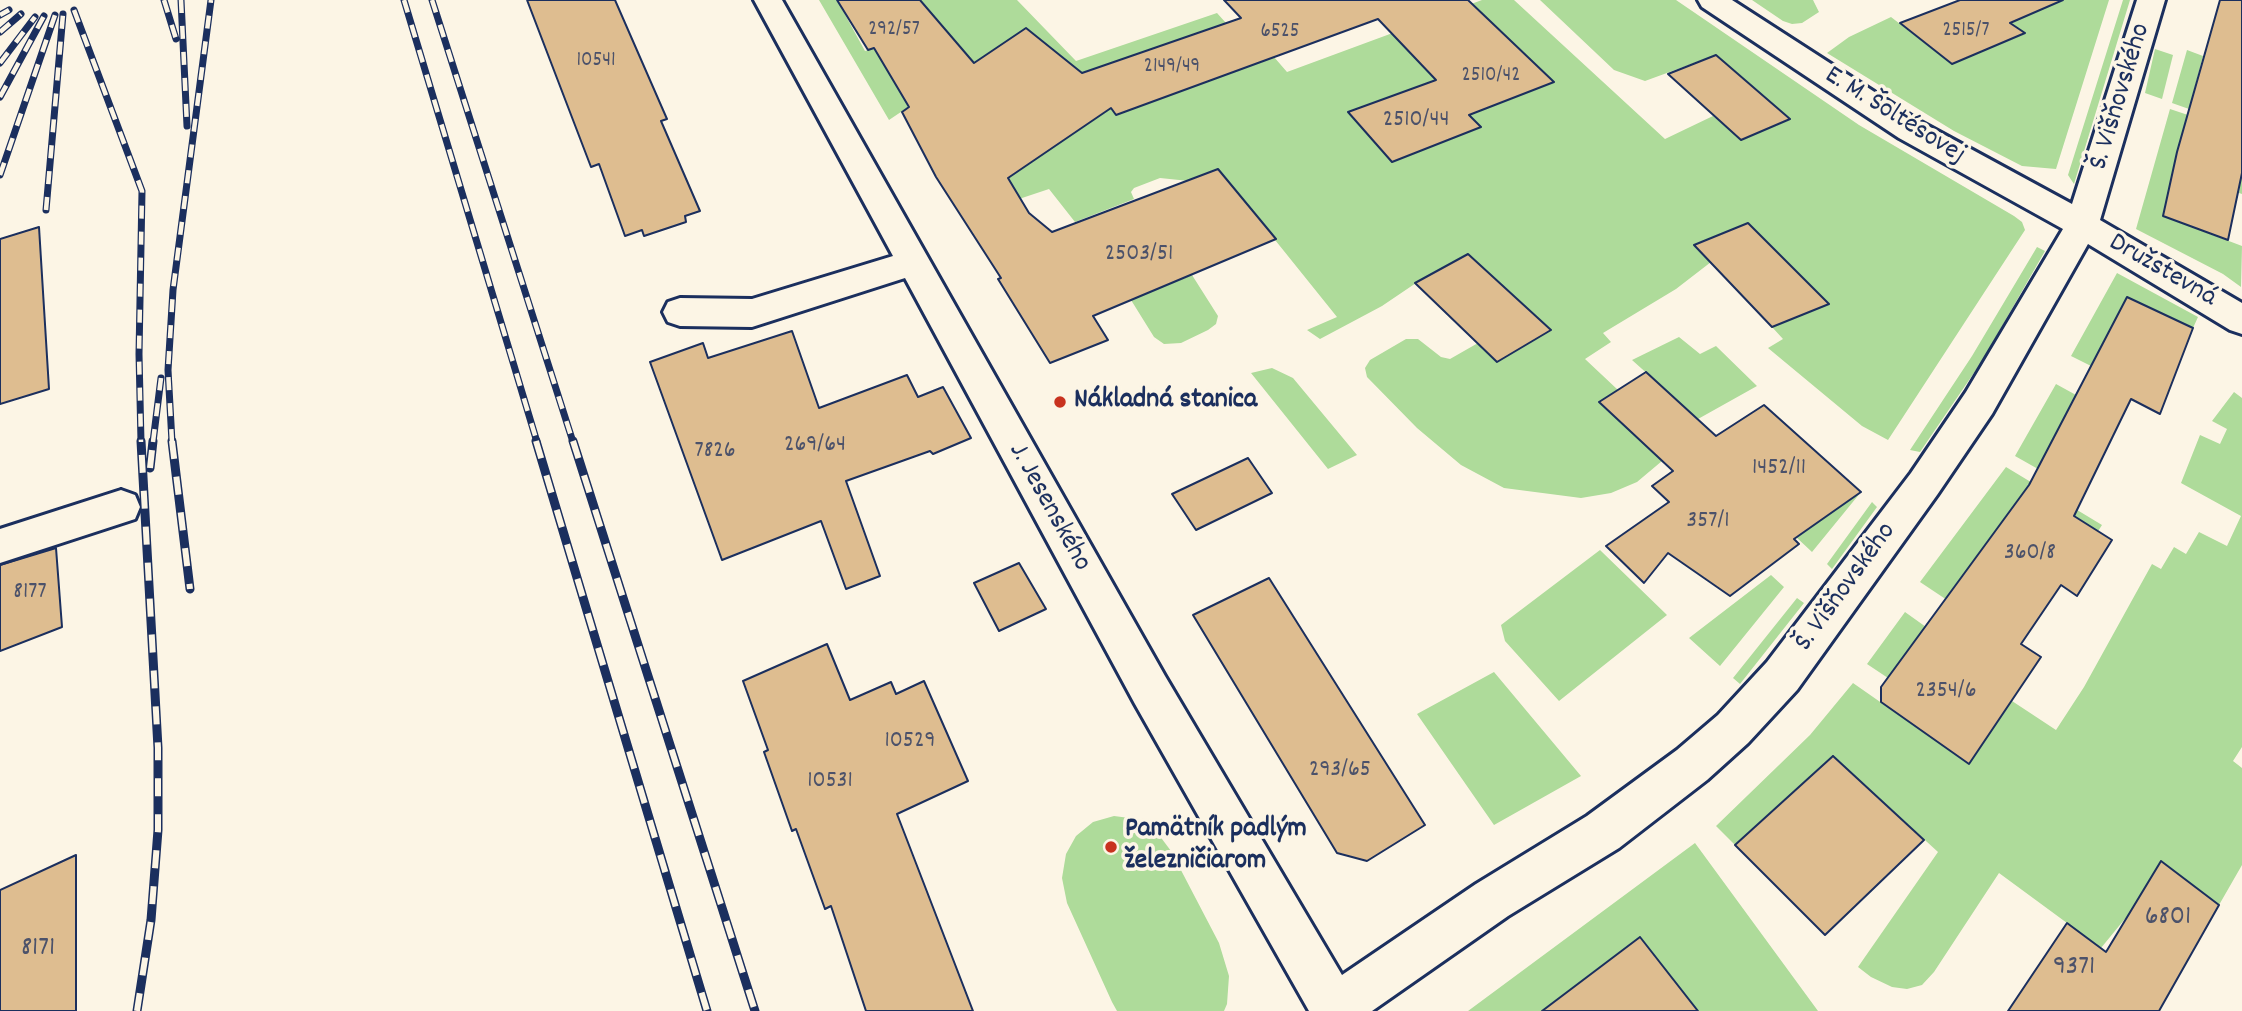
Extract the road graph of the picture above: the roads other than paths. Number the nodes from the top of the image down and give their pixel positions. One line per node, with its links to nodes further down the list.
1 (768, 0): 5 (street, J. Jesenského)
2 (1712, 0): 4 (street, E. M. Šoltésovej)
3 (2151, 0): 4 (street, Š. Višňovského)
4 (2082, 225): 7 (street, Družstevná); 10 (street, Š. Višňovského)
5 (913, 263): 6 (street); 10 (street, J. Jesenského)
6 (680, 312)
7 (2242, 320)
8 (121, 507): 9 (street)
9 (0, 547)
10 (1336, 1010)

